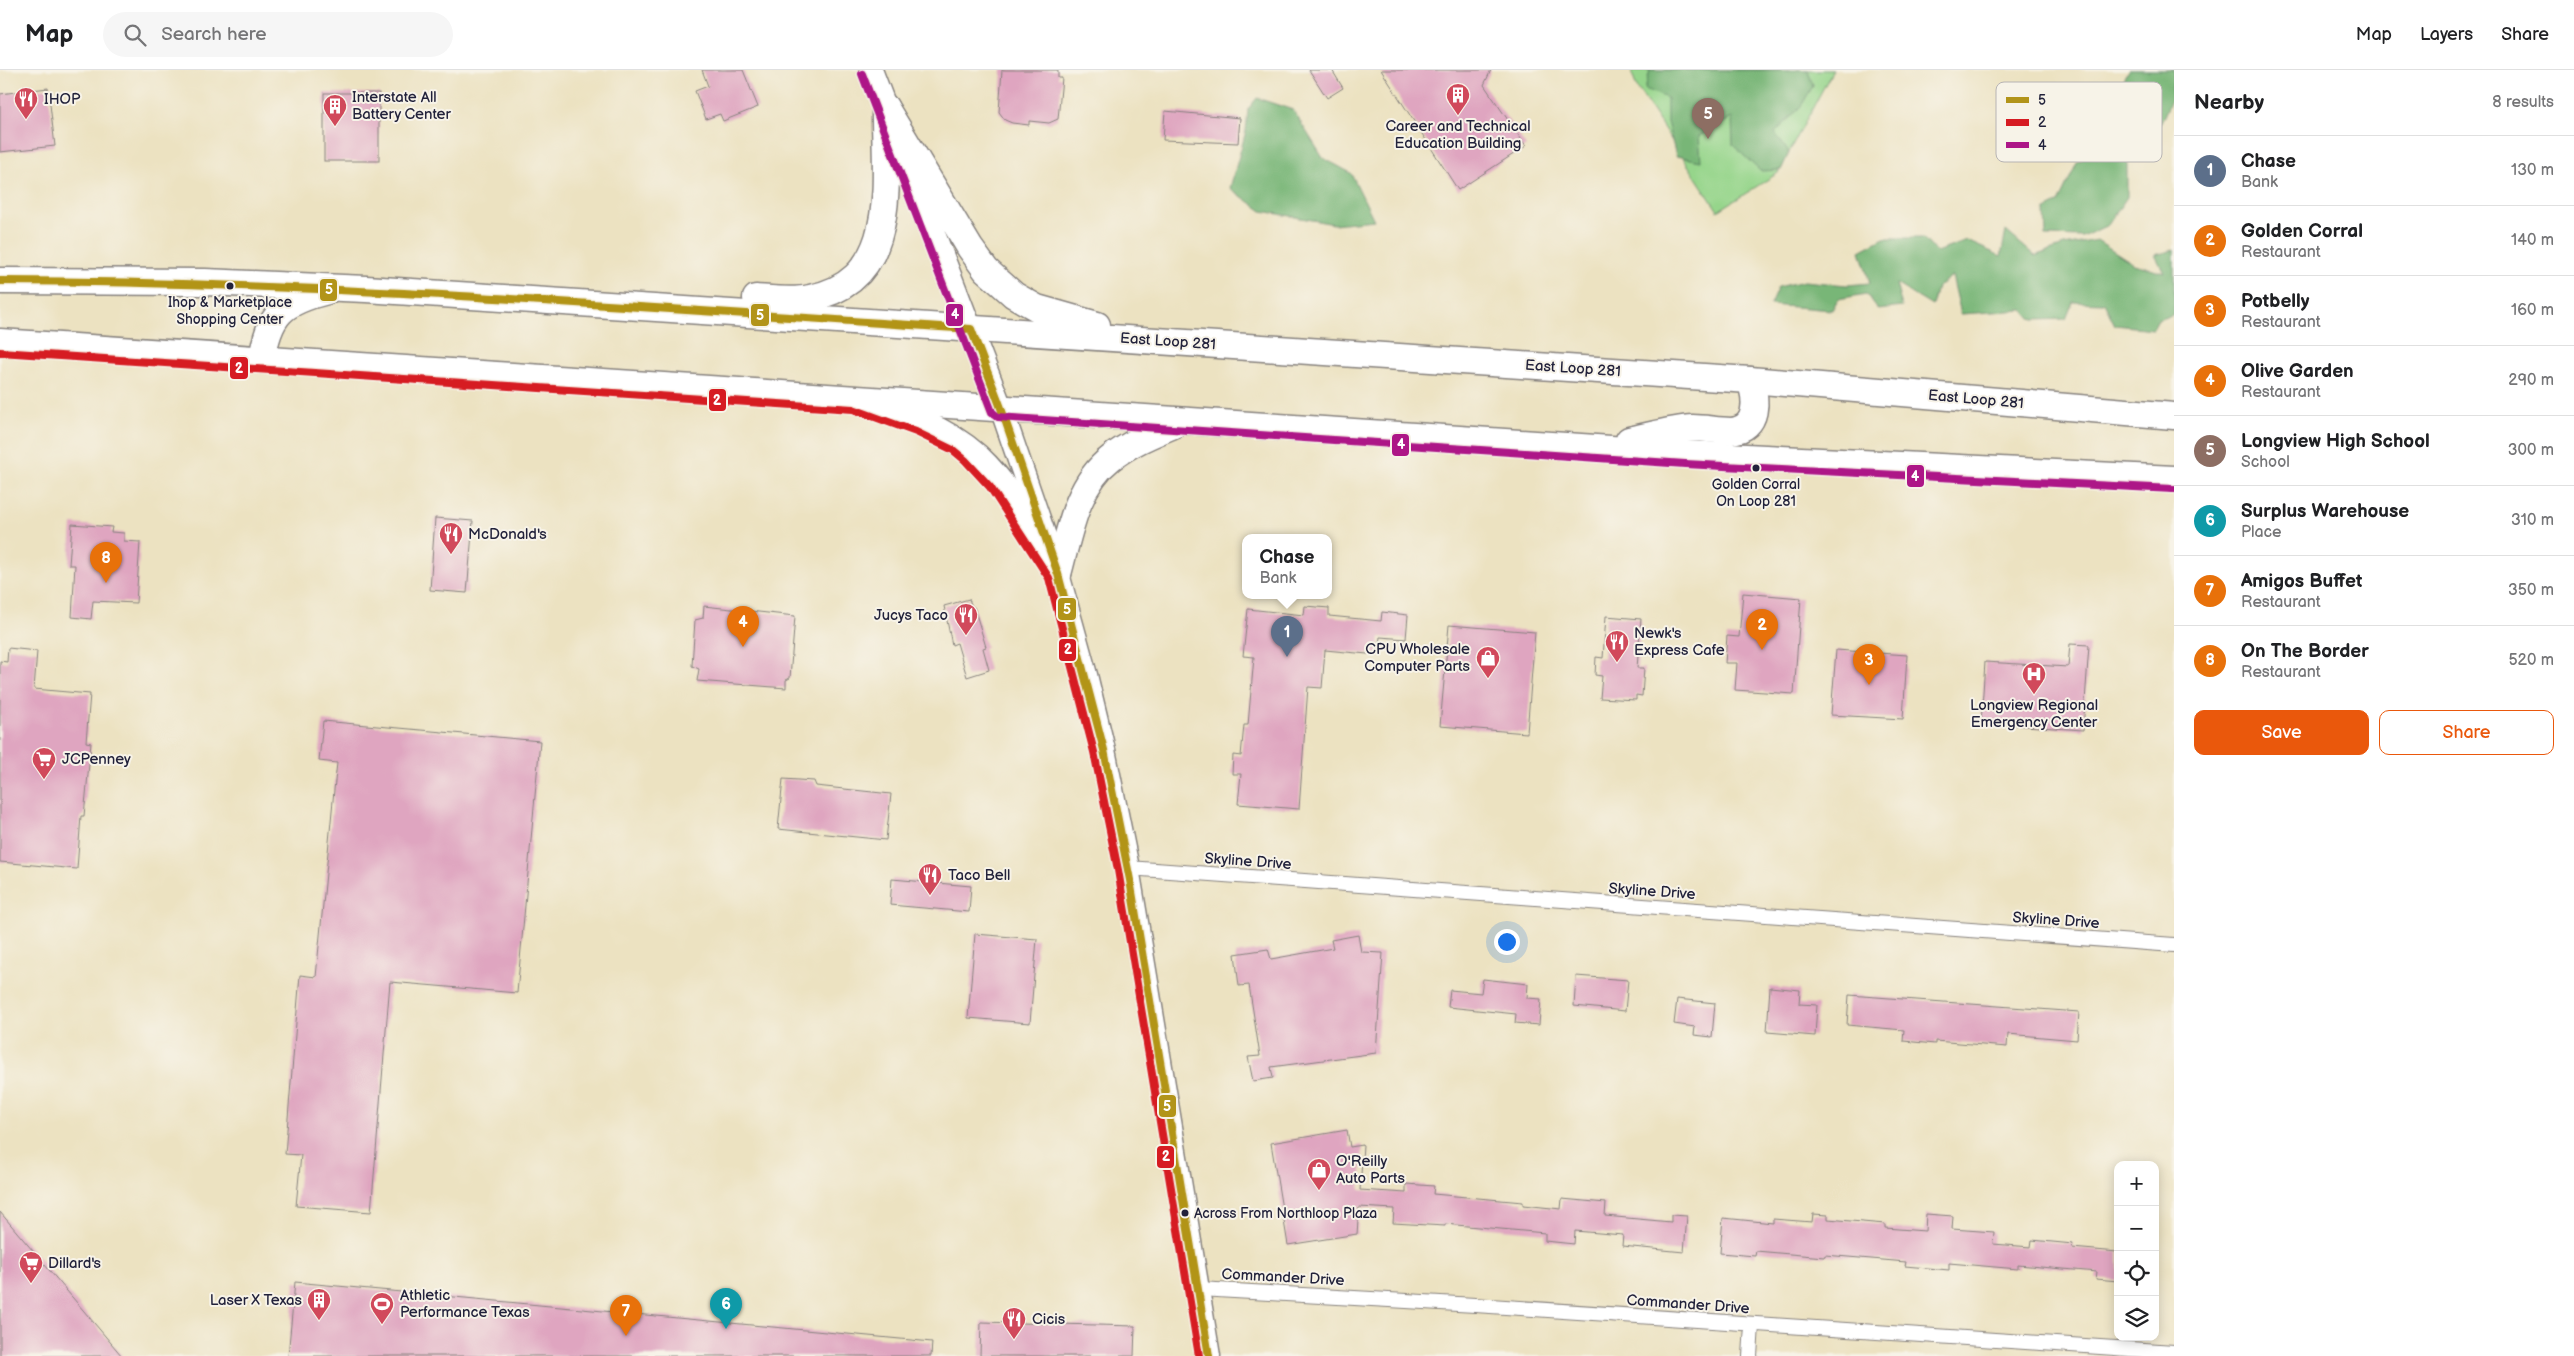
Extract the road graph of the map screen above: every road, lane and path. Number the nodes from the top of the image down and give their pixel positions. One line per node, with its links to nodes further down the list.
1 (871, 70): 2 (main road)
2 (885, 107): 5 (highway); 6 (main road); 7 (highway)
3 (0, 281): 4 (highway)
4 (343, 287): 5 (highway); 9 (highway)
5 (674, 310): 6 (highway, East Loop 281)
6 (970, 329): 7 (highway, East Loop 281); 12 (main road)
7 (1151, 340): 10 (highway, East Loop 281)
8 (0, 342): 9 (highway)
9 (262, 360): 11 (highway)
10 (1750, 380): 13 (highway, East Loop 281); 15 (highway)
11 (855, 399): 12 (highway); 17 (highway)
12 (1001, 408): 14 (highway); 17 (main road)
13 (2174, 416)
14 (1181, 422): 15 (highway); 17 (highway)
15 (1591, 448): 16 (highway)
16 (2174, 479)
17 (1058, 574): 18 (main road)
18 (1128, 868): 19 (street, Skyline Drive); 20 (main road)
19 (2174, 945)
20 (1199, 1289): 21 (street, Commander Drive); 24 (main road)
21 (1752, 1325): 22 (street, Commander Drive); 25 (street)
22 (2048, 1350): 23 (street, Commander Drive)
23 (2174, 1352)
24 (1209, 1356)
25 (1750, 1356)

